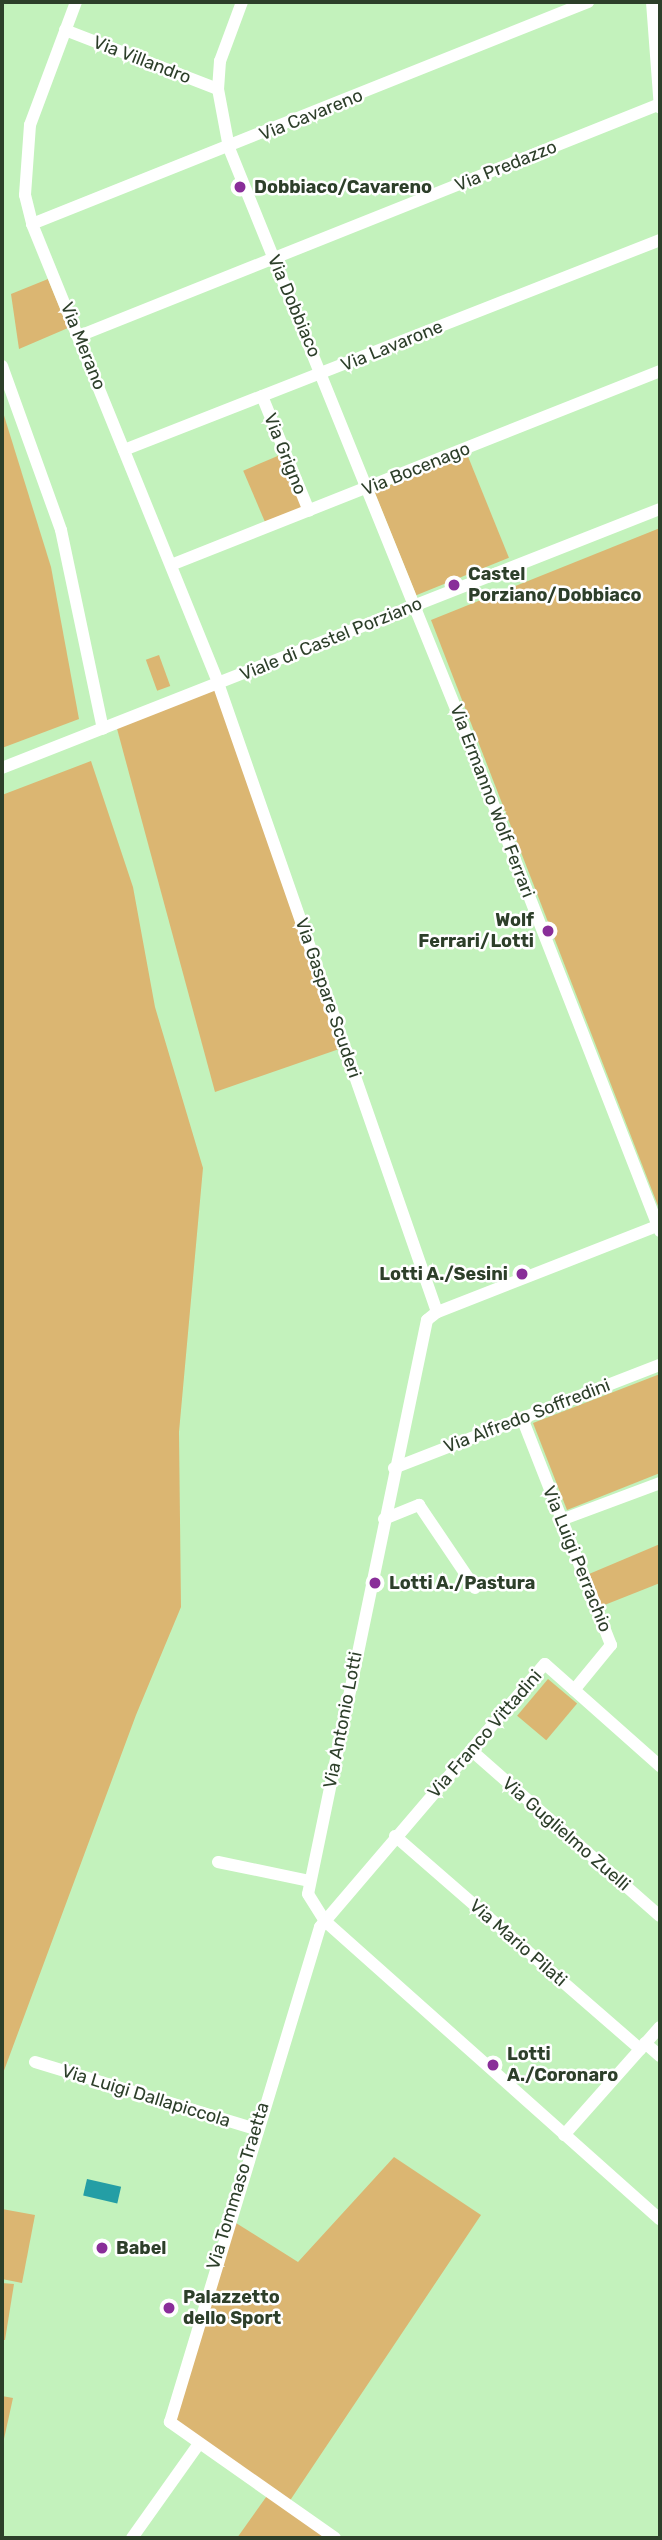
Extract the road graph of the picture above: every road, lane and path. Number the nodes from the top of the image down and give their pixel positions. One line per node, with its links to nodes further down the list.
1 (76, 2): 5 (street, Via Merano)
2 (242, 2): 6 (street, Via Dobbiaco)
3 (588, 2): 8 (street, Via Cavareno)
4 (652, 2): 7 (street)
5 (65, 30): 6 (street, Via Villandro); 9 (street, Via Merano)
6 (218, 89): 8 (street, Via Dobbiaco)
7 (660, 106): 11 (street, Via Predazzo)
8 (229, 148): 9 (street, Via Cavareno); 11 (street, Via Dobbiaco)
9 (32, 223): 12 (street, Via Merano)
10 (660, 240): 15 (street, Via Lavarone)
11 (274, 260): 12 (street, Via Predazzo); 15 (street, Via Dobbiaco)
12 (79, 336): 17 (street, Via Merano)
13 (2, 366): 24 (street)
14 (660, 371): 18 (street, Via Bocenago)
15 (321, 374): 16 (street, Via Lavarone); 18 (street, Via Dobbiaco)
16 (262, 396): 17 (street, Via Lavarone); 20 (street, Via Grigno)
17 (124, 450): 21 (street, Via Merano)
18 (366, 489): 20 (street, Via Bocenago); 22 (street, Via Dobbiaco)
19 (660, 509): 22 (street, Viale di Castel Porziano)
20 (309, 511): 21 (street, Via Bocenago)
21 (171, 565): 23 (street, Via Merano)
22 (414, 606): 23 (street, Viale di Castel Porziano); 26 (street, Via Ermanno Wolf Ferrari)
23 (218, 683): 24 (street, Viale di Castel Porziano); 27 (street, Via Gaspare Scuderi)
24 (103, 729): 25 (street, Viale di Castel Porziano)
25 (2, 768)
26 (659, 1228): 27 (street)
27 (437, 1312): 30 (street, Via Antonio Lotti)
28 (660, 1365): 29 (street, Via Alfredo Soffredini)
29 (522, 1418): 30 (street, Via Alfredo Soffredini); 33 (street, Via Luigi Perrachio)
30 (394, 1468): 32 (street, Via Antonio Lotti)
31 (660, 1483): 33 (street)
32 (384, 1519): 34 (street); 40 (street, Via Antonio Lotti)
33 (561, 1520): 35 (street, Via Luigi Perrachio)
34 (475, 1588)
35 (574, 1690): 36 (street, Via Franco Vittadini); 37 (street, Via Franco Vittadini)
36 (472, 1751): 38 (street, Via Franco Vittadini); 41 (street, Via Guglielmo Zuelli)
37 (660, 1766)
38 (396, 1836): 42 (street, Via Franco Vittadini); 44 (street, Via Mario Pilati)
39 (218, 1862): 40 (street)
40 (310, 1881): 42 (street, Via Antonio Lotti)
41 (660, 1916)
42 (325, 1921): 47 (street, Via Tommaso Traetta); 48 (street, Via Antonio Lotti)
43 (660, 2026): 44 (street)
44 (642, 2046): 45 (street, Via Mario Pilati); 48 (street)
45 (660, 2056)
46 (35, 2062): 47 (street, Via Luigi Dallapiccola)
47 (256, 2129): 50 (street, Via Tommaso Traetta)
48 (564, 2134): 49 (street, Via Antonio Lotti)
49 (660, 2218)
50 (198, 2445): 51 (street); 52 (street, Via Tommaso Traetta)
51 (132, 2538)
52 (335, 2538)

